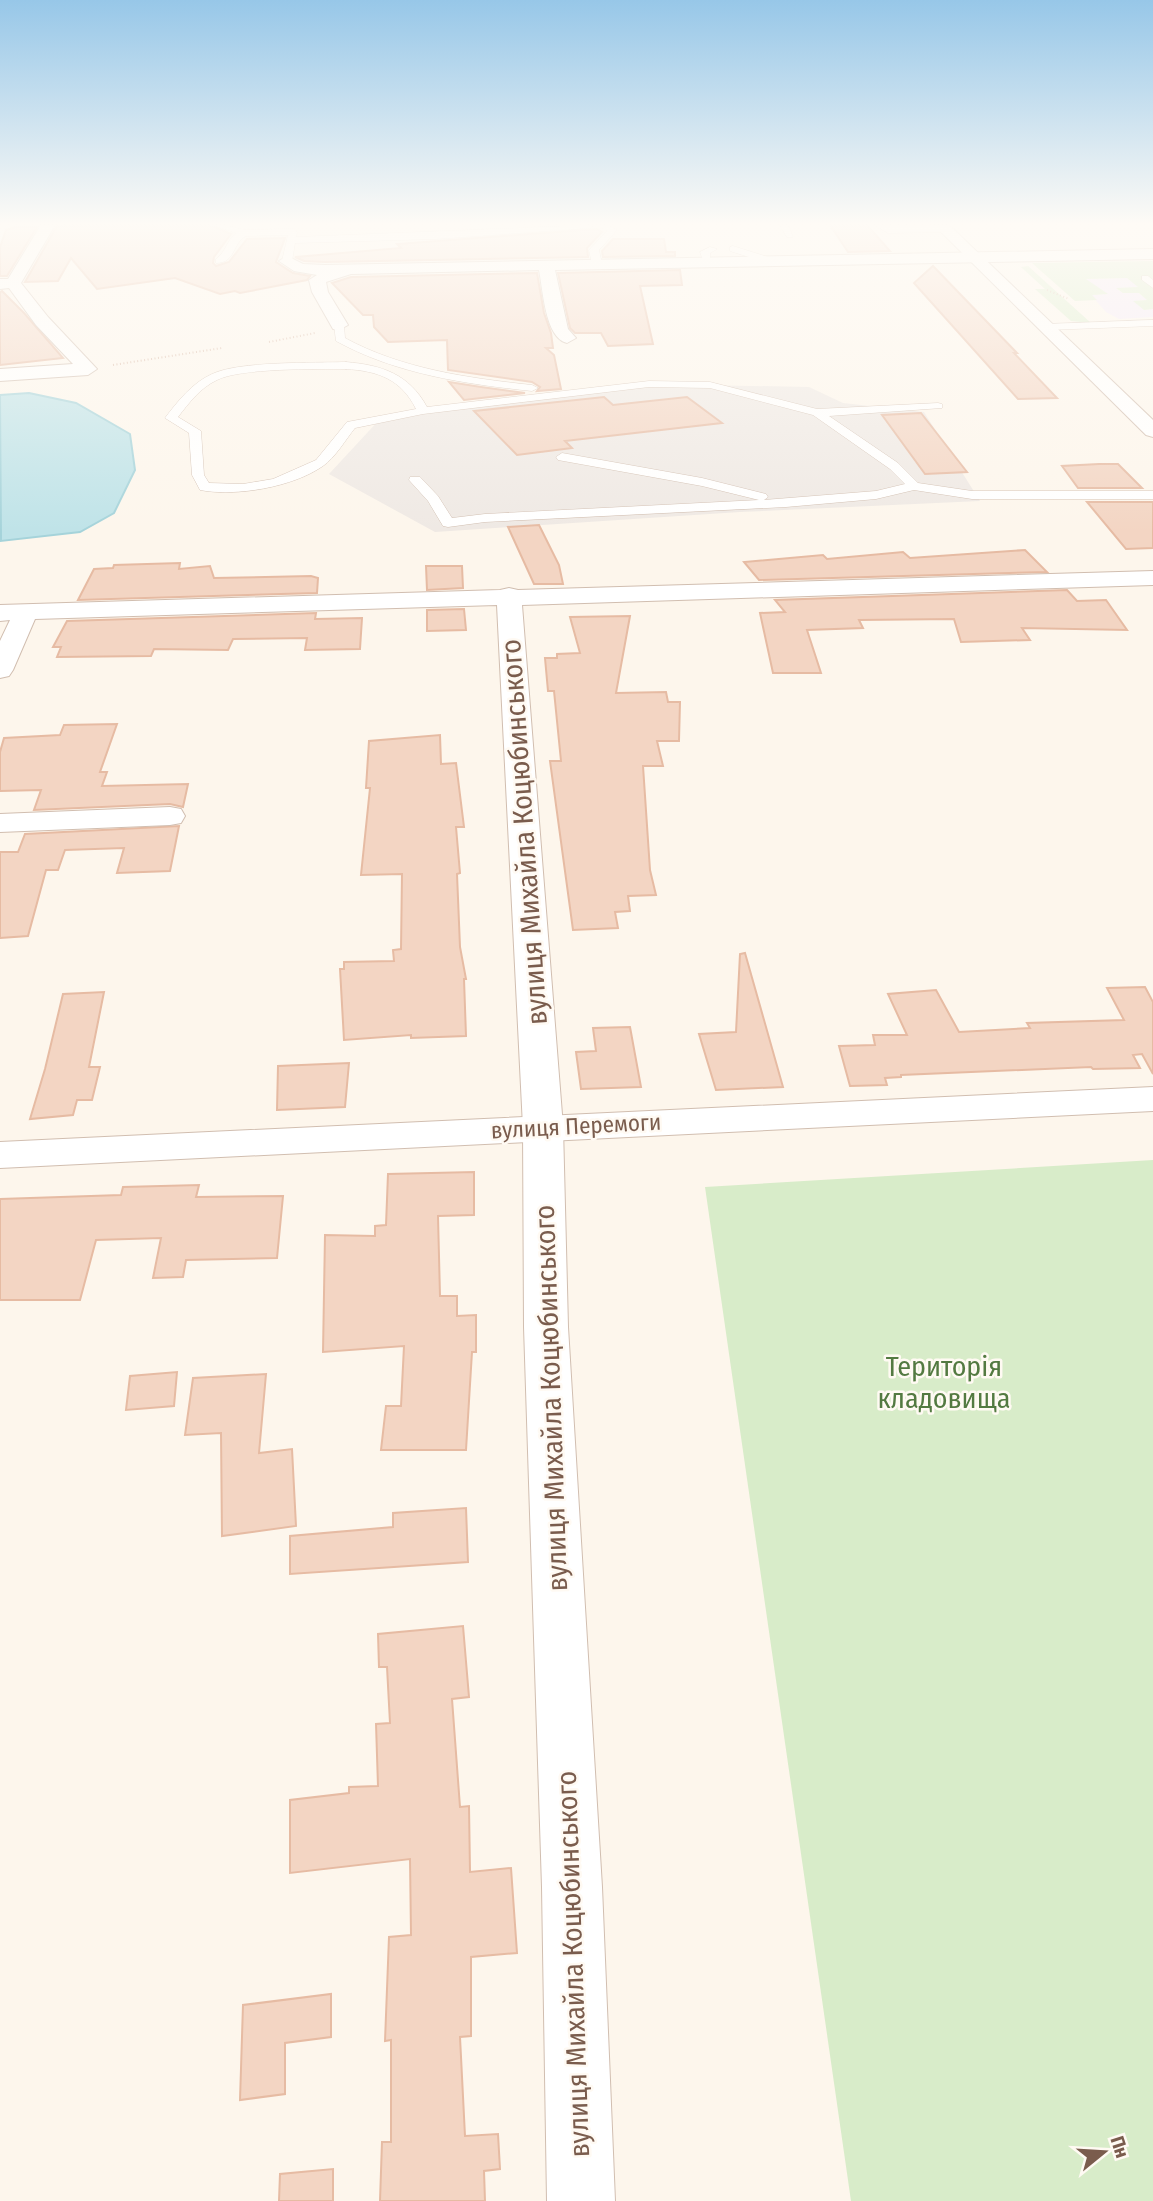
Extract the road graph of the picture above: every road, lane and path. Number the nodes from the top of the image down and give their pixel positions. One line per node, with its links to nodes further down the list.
1 (48, 328): 9 (street)
2 (335, 328): 7 (path)
3 (339, 328): 11 (lane)
4 (559, 328): 6 (street)
5 (1048, 328): 15 (street)
6 (567, 338)
7 (270, 342)
8 (232, 347): 9 (path)
9 (88, 369): 10 (street)
10 (0, 375)
11 (579, 392): 13 (lane); 14 (lane)
12 (938, 406): 14 (lane)
13 (423, 411): 13 (lane)
14 (817, 413): 18 (lane)
15 (1153, 431)
16 (562, 457): 20 (lane)
17 (415, 480): 20 (lane)
18 (914, 486): 19 (lane); 20 (lane)
19 (1153, 495)
20 (786, 503)
21 (1153, 578): 22 (street)
22 (509, 595): 24 (street); 29 (street, вулиця Михайла Коцюбинського)
23 (0, 612): 24 (street)
24 (26, 612): 25 (street)
25 (0, 670)
26 (170, 816): 27 (street)
27 (0, 823)
28 (1153, 1099): 29 (street, вулиця Перемоги)
29 (543, 1128): 30 (street, вулиця Перемоги); 31 (street, вулиця Михайла Коцюбинського)
30 (0, 1155)
31 (581, 2201)

